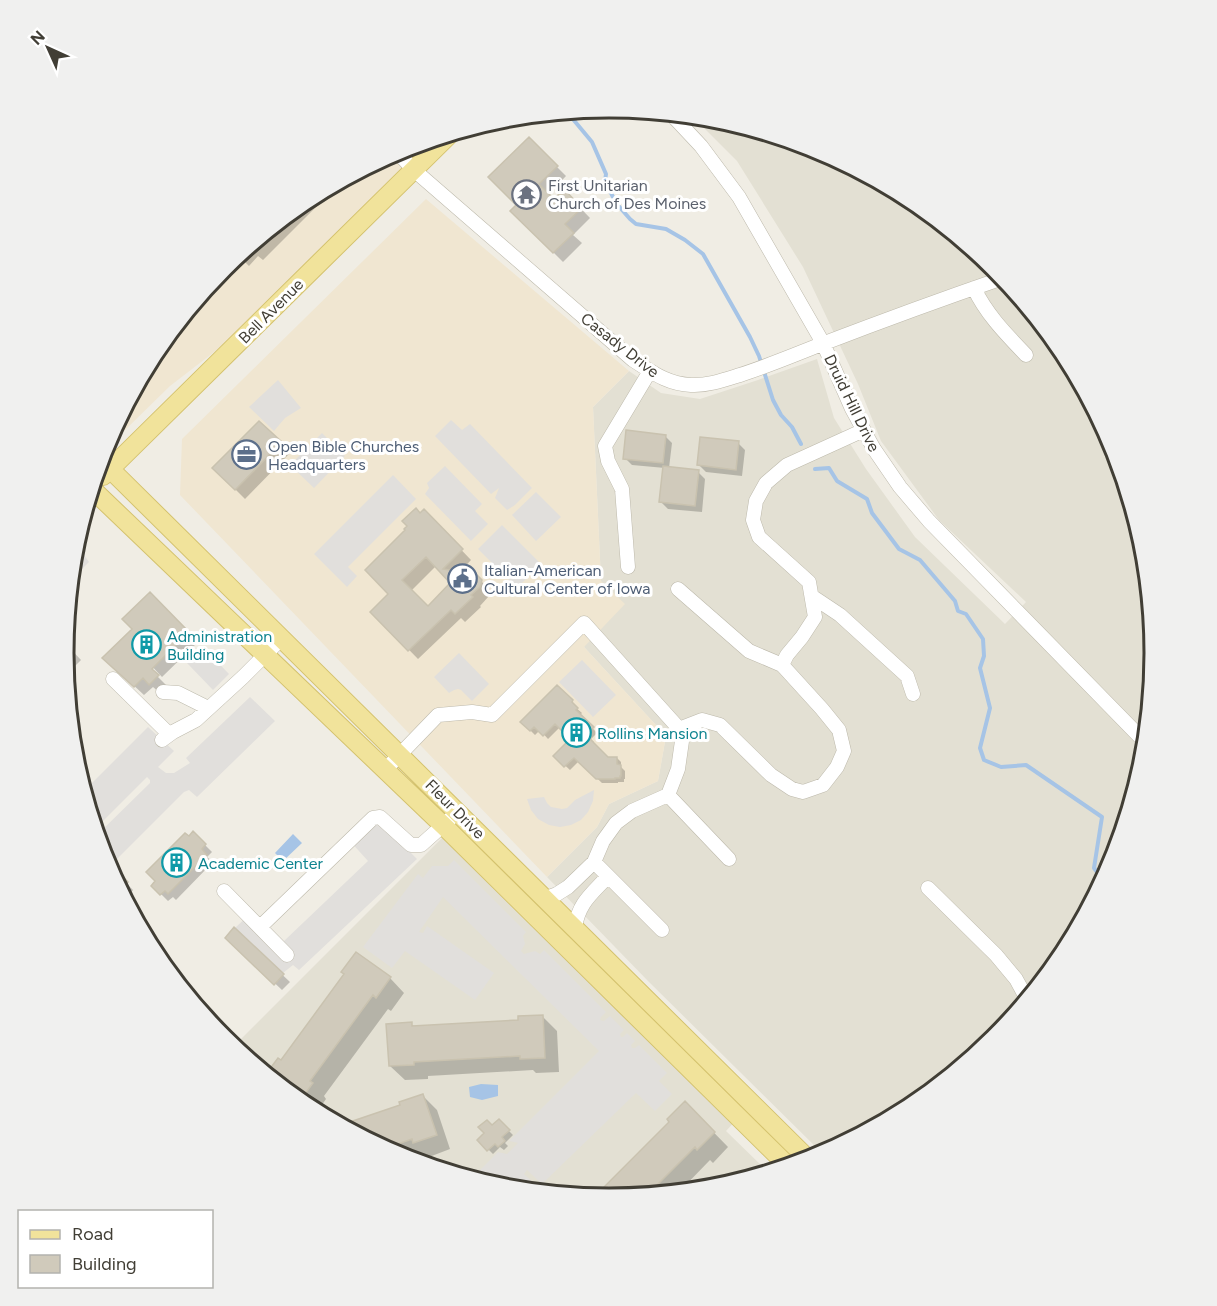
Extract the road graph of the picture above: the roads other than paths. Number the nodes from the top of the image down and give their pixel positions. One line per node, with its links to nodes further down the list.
1 (680, 123): 7 (street, Druid Hill Drive)
2 (438, 146): 4 (main road, Bell Avenue)
3 (404, 159): 4 (street, Casady Drive)
4 (414, 170): 9 (street, Casady Drive); 11 (main road, Bell Avenue)
5 (993, 281): 6 (street, Casady Drive)
6 (974, 288): 7 (street, Casady Drive); 8 (street)
7 (823, 343): 9 (street, Casady Drive); 10 (street, Druid Hill Drive)
8 (1026, 355)
9 (650, 371): 14 (street)
10 (864, 430): 16 (street); 25 (street, Druid Hill Drive)
11 (110, 459)
12 (107, 466): 17 (main road, Fleur Drive)
13 (98, 495): 18 (main road, Fleur Drive)
14 (628, 567)
15 (678, 589): 19 (street)
16 (813, 597): 19 (street); 22 (street)
17 (282, 638): 18 (street); 26 (main road, Fleur Drive)
18 (265, 655): 23 (street); 27 (main road, Fleur Drive)
19 (782, 665): 24 (street)
20 (113, 679): 23 (street)
21 (163, 692): 23 (street)
22 (913, 694)
23 (208, 708)
24 (683, 734): 26 (street); 28 (street)
25 (1137, 734)
26 (401, 755): 27 (street); 29 (main road, Fleur Drive)
27 (385, 770): 30 (main road, Fleur Drive)
28 (668, 795): 31 (street); 32 (street)
29 (458, 811): 30 (street); 37 (main road, Fleur Drive)
30 (443, 826): 39 (street); 45 (main road, Fleur Drive)
31 (729, 859)
32 (594, 862): 33 (street); 34 (street)
33 (608, 876): 38 (street); 41 (street)
34 (568, 887): 37 (street); 38 (street)
35 (928, 888): 43 (street)
36 (224, 891): 39 (street)
37 (546, 898): 40 (main road, Fleur Drive)
38 (583, 903): 40 (street)
39 (261, 927): 42 (street)
40 (575, 927): 44 (main road, Fleur Drive)
41 (662, 930)
42 (287, 955)
43 (1023, 991)
44 (801, 1152)
45 (781, 1159)

